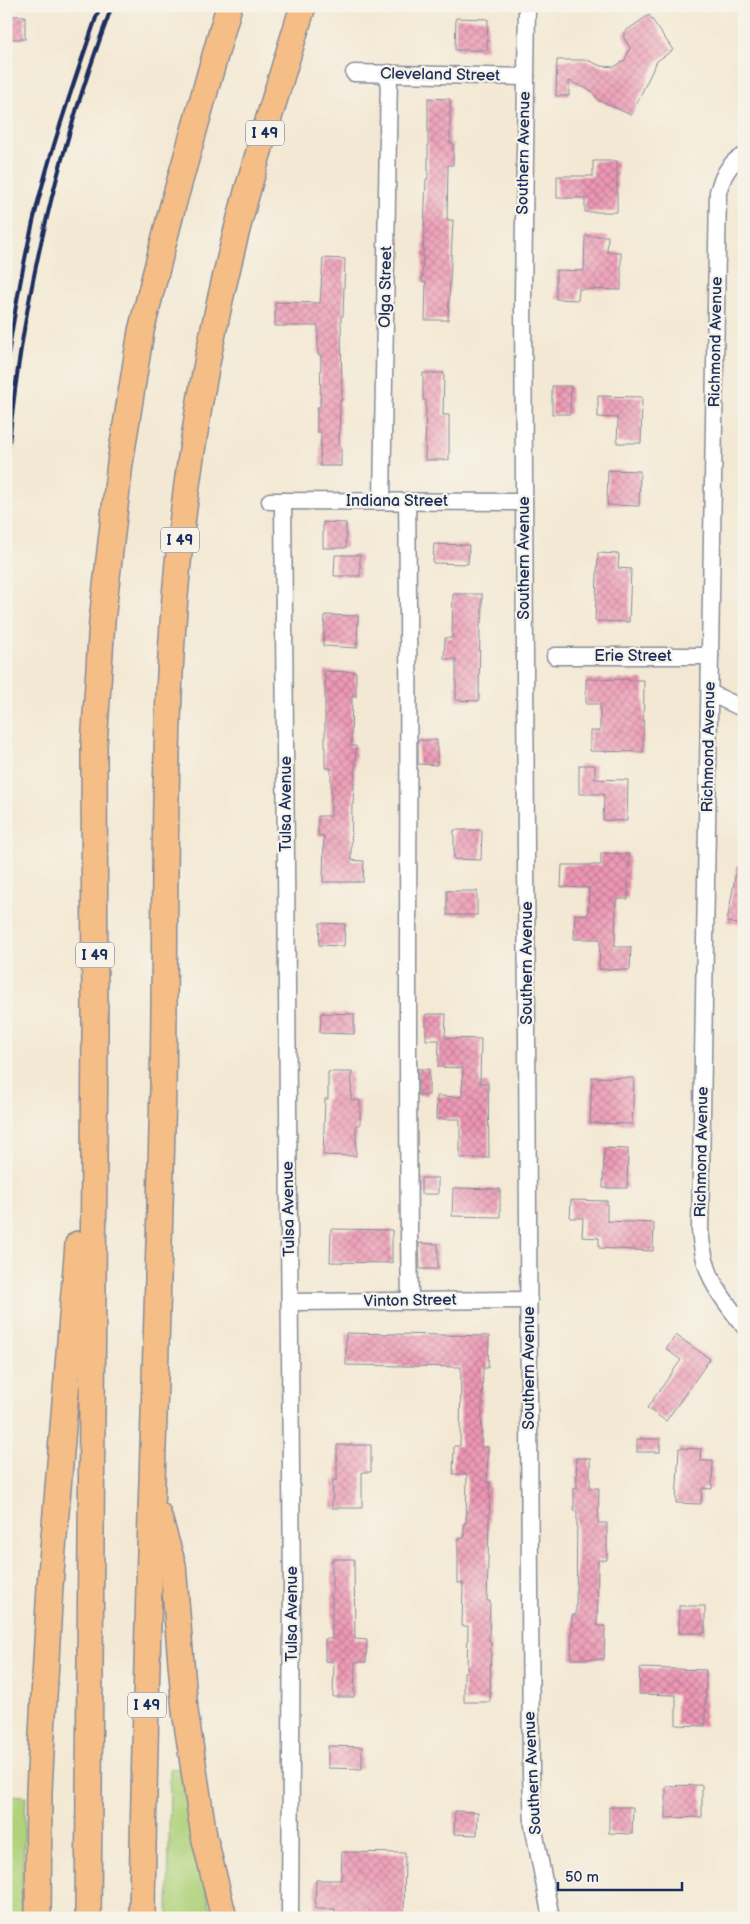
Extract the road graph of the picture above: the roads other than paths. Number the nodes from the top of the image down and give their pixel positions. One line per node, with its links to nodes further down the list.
1 (229, 6): 16 (highway, I 49)
2 (303, 6): 21 (highway, I 49)
3 (527, 6): 6 (street, Southern Avenue)
4 (354, 73): 5 (street, Cleveland Street)
5 (389, 74): 6 (street, Cleveland Street); 9 (street, Olga Street)
6 (526, 77): 11 (street, Southern Avenue)
7 (740, 158): 13 (street, Richmond Avenue)
8 (276, 501): 9 (street, Indiana Street); 19 (street, Tulsa Avenue)
9 (382, 501): 10 (street, Indiana Street)
10 (406, 501): 11 (street, Indiana Street); 18 (street)
11 (524, 502): 17 (street, Southern Avenue)
12 (555, 656): 13 (street, Erie Street)
13 (710, 656): 14 (street, Richmond Avenue)
14 (710, 693): 15 (street); 20 (street, Richmond Avenue)
15 (744, 709)
16 (95, 1031): 22 (highway); 23 (highway, I 49)
17 (529, 1300): 18 (street, Vinton Street); 27 (street, Southern Avenue)
18 (410, 1301): 19 (street, Vinton Street)
19 (290, 1302): 26 (street, Tulsa Avenue)
20 (744, 1326)
21 (152, 1492): 24 (highway, I 49); 25 (highway)
22 (38, 1918)
23 (88, 1918)
24 (142, 1918)
25 (224, 1918)
26 (290, 1918)
27 (551, 1918)

